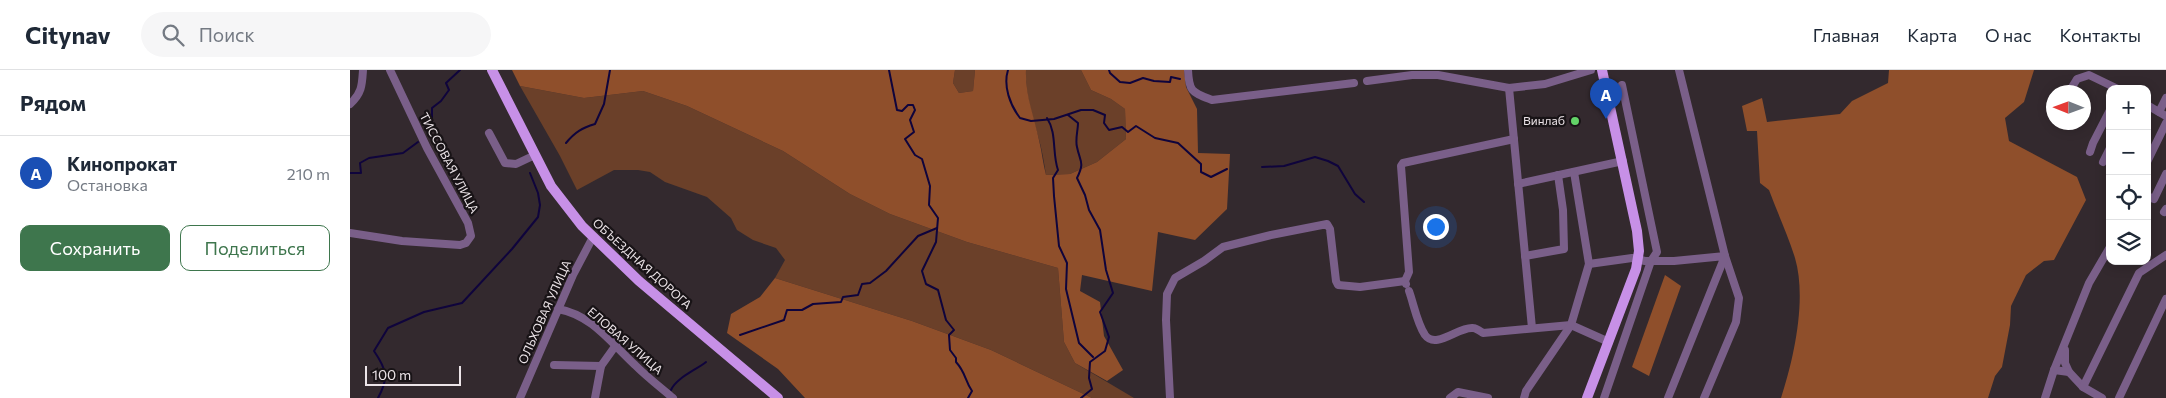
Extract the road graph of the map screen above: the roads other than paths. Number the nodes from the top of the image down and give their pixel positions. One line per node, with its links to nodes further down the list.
1 (362, 70): 15 (street)
2 (390, 70): 33 (street, ТИССОВАЯ УЛИЦА)
3 (492, 70): 24 (main road, ОБЪЕЗДНАЯ ДОРОГА)
4 (1188, 70): 9 (street)
5 (1590, 70): 13 (street)
6 (1602, 70): 26 (main road)
7 (1679, 70): 38 (street)
8 (1367, 81): 13 (street)
9 (1354, 83)
10 (1622, 85): 40 (street)
11 (2074, 85): 12 (street)
12 (2110, 85)
13 (1509, 88): 21 (street)
14 (2166, 98): 17 (street)
15 (350, 104)
16 (2151, 107): 17 (street)
17 (2162, 114)
18 (2106, 118): 22 (street)
19 (2166, 123): 23 (street)
20 (489, 133): 24 (street)
21 (1514, 139): 31 (street); 42 (street)
22 (2090, 152)
23 (2151, 154)
24 (535, 155): 34 (main road, ОБЪЕЗДНАЯ ДОРОГА)
25 (2106, 156): 27 (street)
26 (1623, 162): 28 (street); 39 (main road)
27 (2103, 162)
28 (1574, 172): 30 (street); 41 (street)
29 (2166, 174): 32 (street)
30 (1558, 175): 31 (street); 37 (street)
31 (1518, 184): 37 (street)
32 (2151, 198)
33 (350, 234)
34 (593, 237): 44 (street, ОЛЬХОВАЯ УЛИЦА); 58 (main road, ОБЪЕЗДНАЯ ДОРОГА)
35 (2106, 254): 49 (street)
36 (2166, 255): 54 (street)
37 (1525, 256): 46 (street)
38 (1725, 256): 40 (street); 65 (street); 66 (street)
39 (1638, 259): 40 (street); 41 (street); 47 (main road)
40 (1651, 261): 64 (street)
41 (1589, 264): 45 (street)
42 (1407, 285): 46 (street); 59 (street)
43 (2166, 299): 69 (street)
44 (558, 309): 48 (street, ЕЛОВАЯ УЛИЦА); 55 (street, ОЛЬХОВАЯ УЛИЦА)
45 (1571, 326): 46 (street); 47 (street); 62 (street)
46 (1532, 328)
47 (1609, 342): 63 (main road)
48 (616, 346): 51 (street); 57 (street, ЕЛОВАЯ УЛИЦА)
49 (2065, 346): 52 (street); 53 (street)
50 (554, 365): 51 (street)
51 (601, 366): 56 (street)
52 (2054, 370): 53 (street); 67 (street)
53 (2069, 372): 54 (street)
54 (2083, 387): 68 (street)
55 (520, 398)
56 (595, 398)
57 (673, 398)
58 (778, 398)
59 (1170, 398)
60 (1450, 398): 61 (street)
61 (1488, 398)
62 (1524, 398)
63 (1586, 398)
64 (1604, 398)
65 (1668, 398)
66 (1704, 398)
67 (2045, 398)
68 (2102, 398)
69 (2119, 398)

